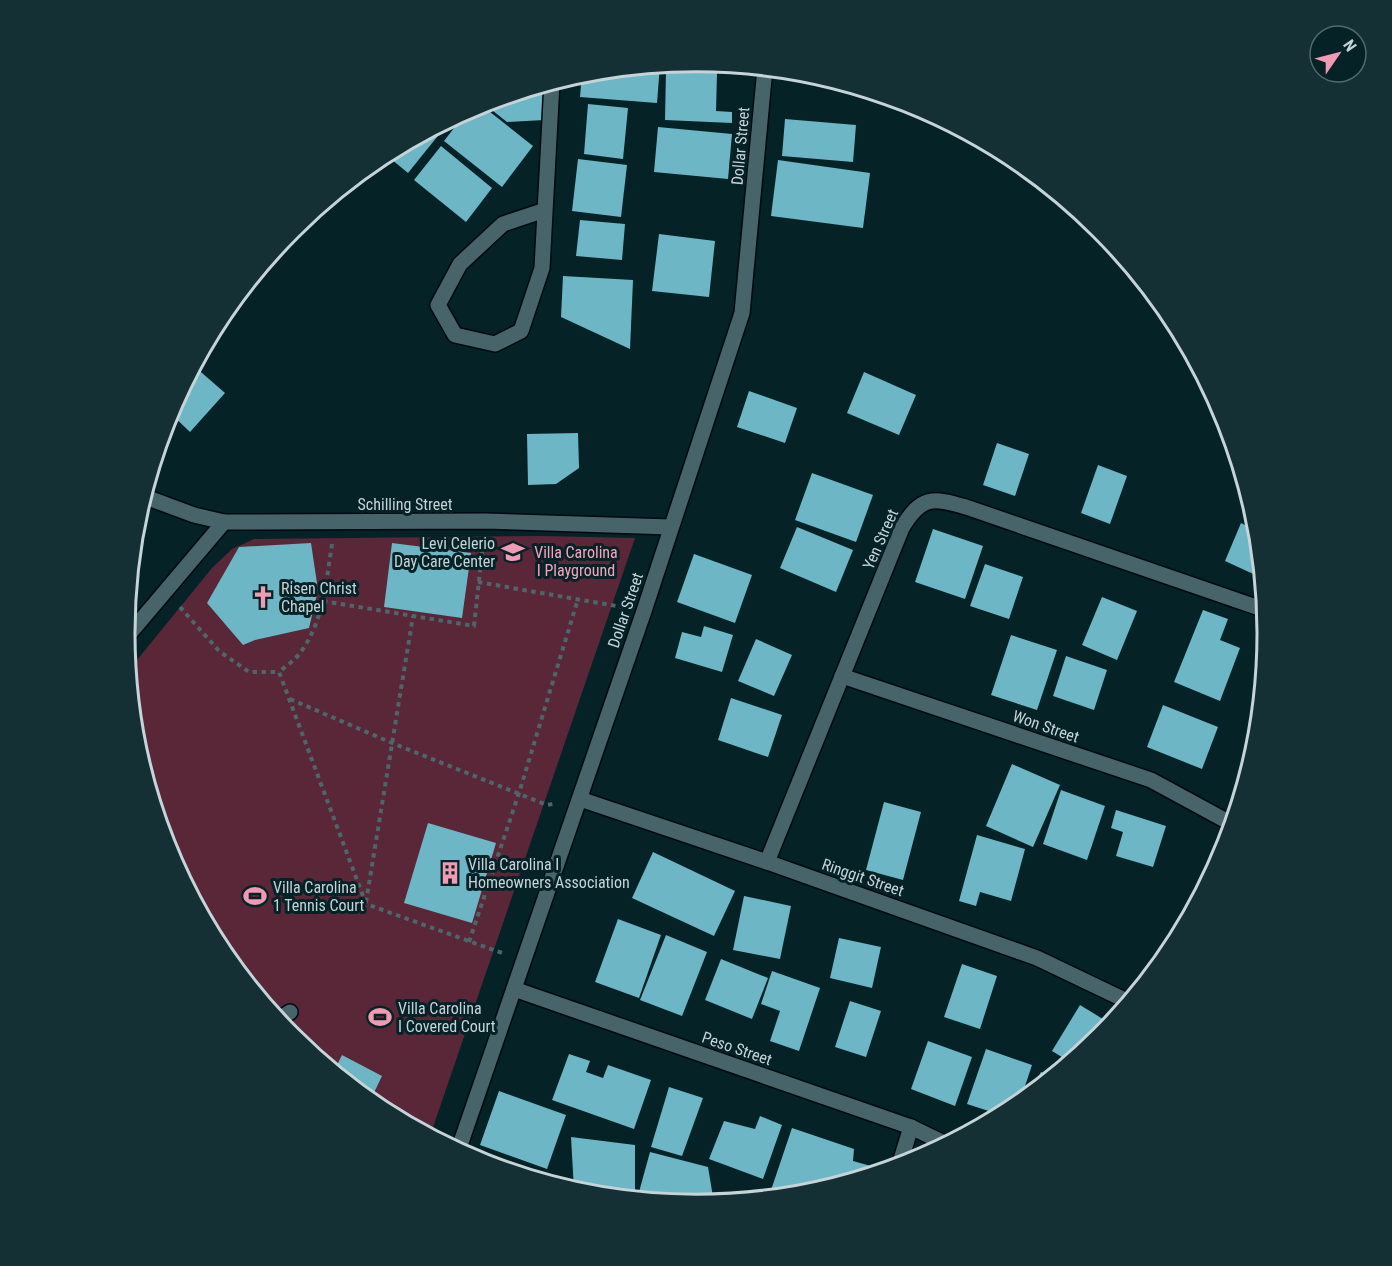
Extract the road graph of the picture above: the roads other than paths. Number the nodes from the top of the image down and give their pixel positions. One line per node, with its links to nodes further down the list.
1 (764, 76): 6 (street, Dollar Street)
2 (552, 91): 3 (street)
3 (545, 210): 3 (street)
4 (151, 499): 5 (street, Schilling Street)
5 (224, 522): 6 (street, Schilling Street); 8 (street)
6 (671, 527): 10 (street, Dollar Street)
7 (1256, 607): 9 (street, Yen Street)
8 (135, 627)
9 (842, 676): 11 (street, Won Street); 12 (street, Yen Street)
10 (580, 799): 12 (street, Ringgit Street); 13 (street, Dollar Street)
11 (1224, 820)
12 (767, 862): 14 (street, Ringgit Street)
13 (514, 989): 15 (street, Peso Street); 17 (street, Dollar Street)
14 (1122, 999)
15 (911, 1127): 16 (street, Peso Street); 18 (street)
16 (937, 1139)
17 (461, 1142)
18 (903, 1154)

